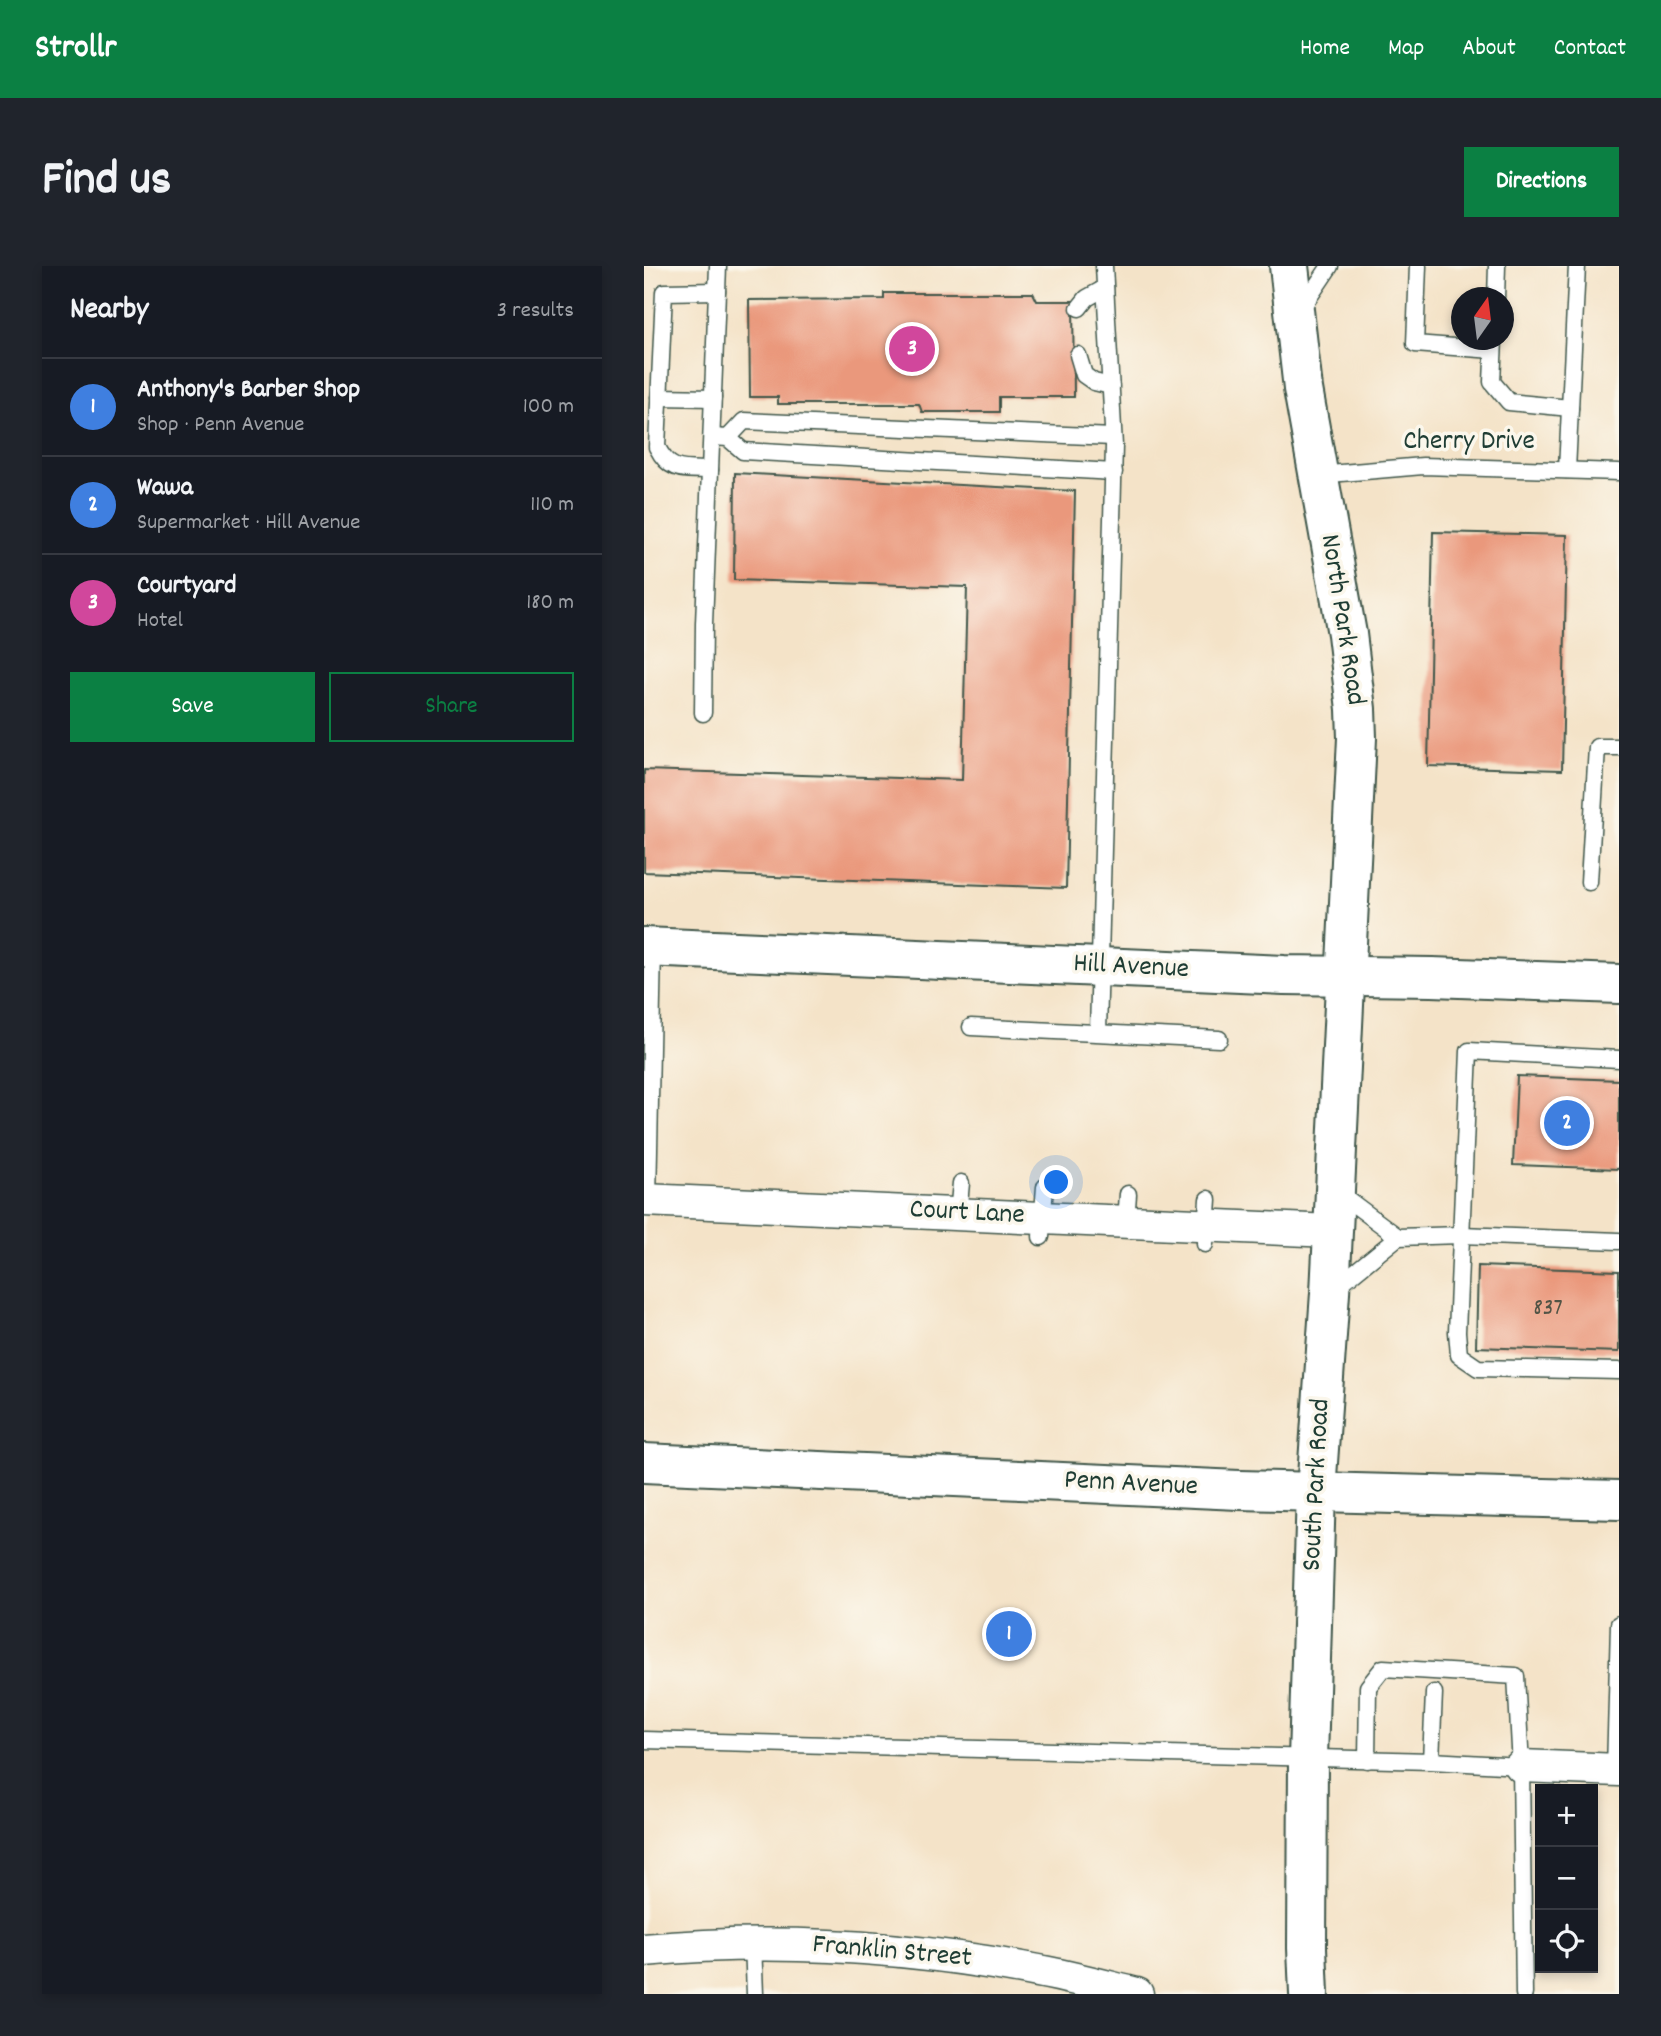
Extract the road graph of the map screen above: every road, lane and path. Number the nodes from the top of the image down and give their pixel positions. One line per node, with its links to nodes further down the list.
1 (718, 266): 10 (lane)
2 (1104, 266): 9 (lane)
3 (1289, 266): 12 (street, North Park Road)
4 (1330, 266): 12 (lane)
5 (1418, 266): 13 (lane)
6 (1497, 266): 8 (lane)
7 (1577, 266): 19 (lane)
8 (1496, 287)
9 (1105, 288): 11 (lane); 16 (lane)
10 (717, 291): 17 (lane); 18 (lane)
11 (1079, 308)
12 (1296, 316): 26 (street, North Park Road)
13 (1451, 344)
14 (1494, 350): 19 (lane)
15 (1078, 355): 16 (lane)
16 (1111, 386): 20 (lane)
17 (659, 397): 18 (lane); 22 (lane)
18 (713, 398): 21 (lane)
19 (1570, 408): 23 (lane)
20 (1114, 436): 21 (lane); 24 (lane)
21 (720, 438): 22 (lane); 24 (lane)
22 (710, 470): 27 (lane)
23 (1567, 470): 25 (lane, Cherry Drive); 26 (lane, Cherry Drive)
24 (1114, 472): 31 (lane)
25 (1619, 472)
26 (1318, 475): 32 (street, North Park Road)
27 (703, 713)
28 (1619, 747): 29 (lane)
29 (1588, 882)
30 (649, 947): 31 (street, Hill Avenue); 41 (lane)
31 (1101, 967): 32 (street, Hill Avenue); 35 (lane)
32 (1346, 976): 33 (street, Hill Avenue); 40 (street, South Park Road)
33 (1619, 984)
34 (971, 1027): 35 (lane)
35 (1098, 1032): 36 (lane)
36 (1219, 1039)
37 (1619, 1059): 45 (lane)
38 (961, 1183): 42 (lane)
39 (1045, 1186): 43 (lane)
40 (1333, 1188): 44 (street, South Park Road); 46 (lane)
41 (646, 1200): 42 (street, Court Lane)
42 (958, 1214): 43 (street, Court Lane)
43 (1042, 1227): 44 (street, Court Lane)
44 (1331, 1230): 48 (street, South Park Road)
45 (1461, 1235): 46 (lane); 47 (lane); 49 (lane)
46 (1398, 1237): 48 (lane)
47 (1619, 1241)
48 (1330, 1293): 51 (street, South Park Road)
49 (1619, 1371)
50 (644, 1463): 51 (street, Penn Avenue)
51 (1316, 1491): 52 (street, Penn Avenue); 56 (street, South Park Road)
52 (1619, 1500)
53 (1619, 1624): 60 (lane)
54 (1434, 1693): 58 (lane)
55 (644, 1740): 56 (lane)
56 (1308, 1759): 57 (lane); 66 (street, South Park Road)
57 (1367, 1760): 58 (lane); 59 (lane)
58 (1431, 1761): 59 (lane)
59 (1521, 1766): 60 (street); 67 (lane)
60 (1617, 1770)
61 (753, 1943): 62 (street, Franklin Street); 63 (street, Franklin Street); 64 (lane)
62 (644, 1950)
63 (1041, 1982): 65 (street, Franklin Street)
64 (755, 1994)
65 (1137, 1994)
66 (1309, 1994)
67 (1524, 1994)

